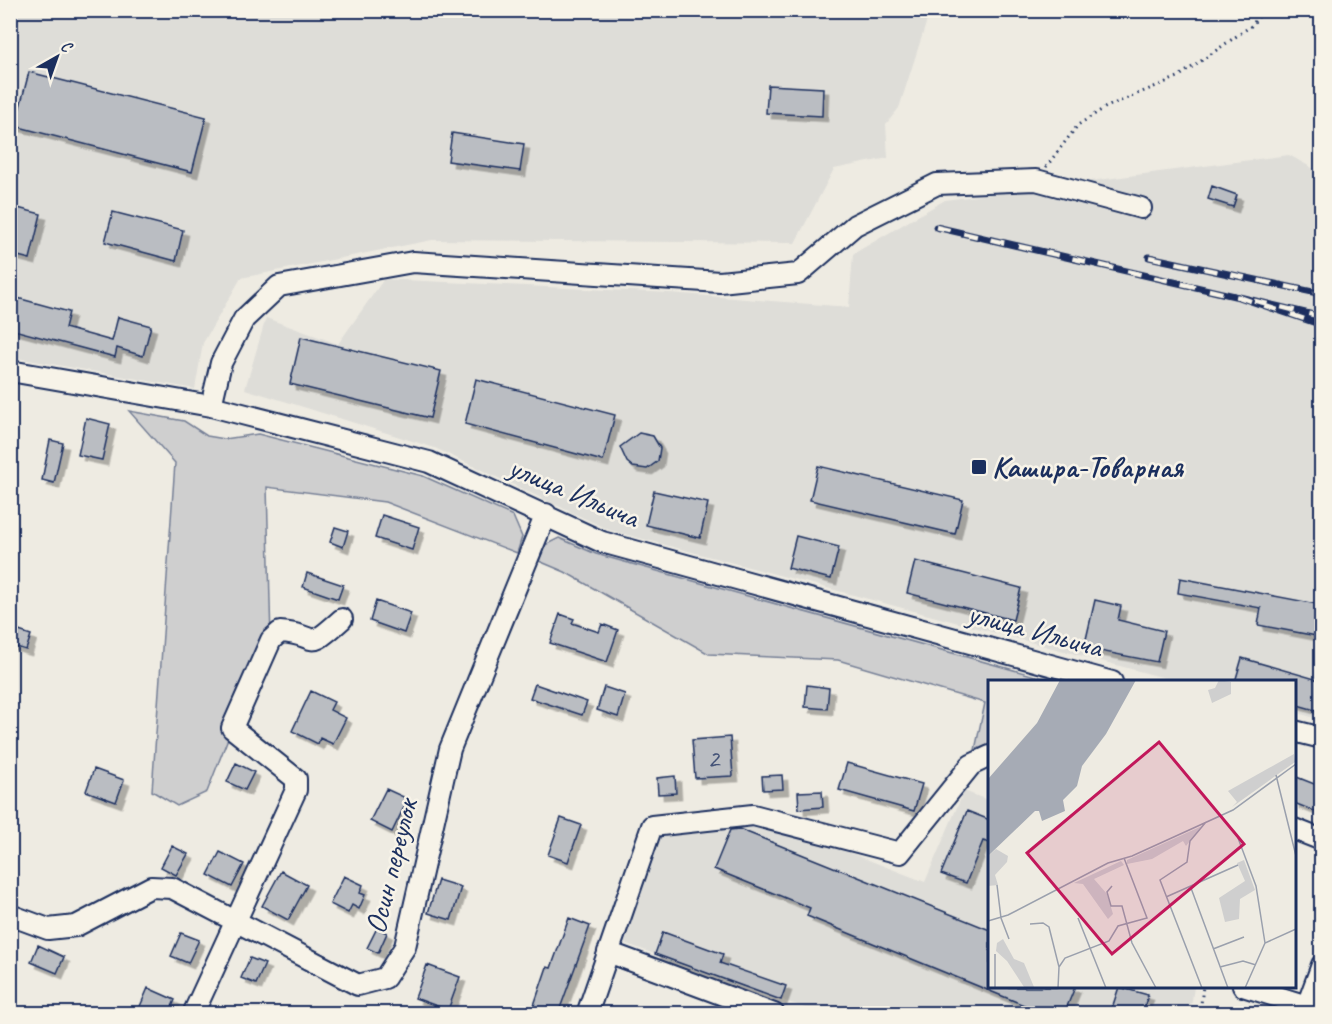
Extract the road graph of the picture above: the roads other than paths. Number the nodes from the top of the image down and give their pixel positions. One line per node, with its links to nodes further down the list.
1 (1141, 208): 3 (street)
2 (10, 371): 3 (street, улица Ильича)
3 (211, 406): 4 (street, улица Ильича)
4 (546, 514): 6 (street, улица Ильича); 13 (street, Осин переулок)
5 (342, 619): 13 (street)
6 (1105, 680)
7 (1296, 732): 8 (street)
8 (1322, 738)
9 (988, 757): 14 (street)
10 (1296, 830): 11 (street)
11 (1322, 840)
12 (10, 915): 13 (street, Осин переулок)
13 (234, 921): 18 (street)
14 (608, 952): 19 (street); 20 (street)
15 (1322, 965): 17 (street)
16 (1246, 988): 17 (street)
17 (1306, 1010)
18 (193, 1014)
19 (587, 1014)
20 (774, 1014)

